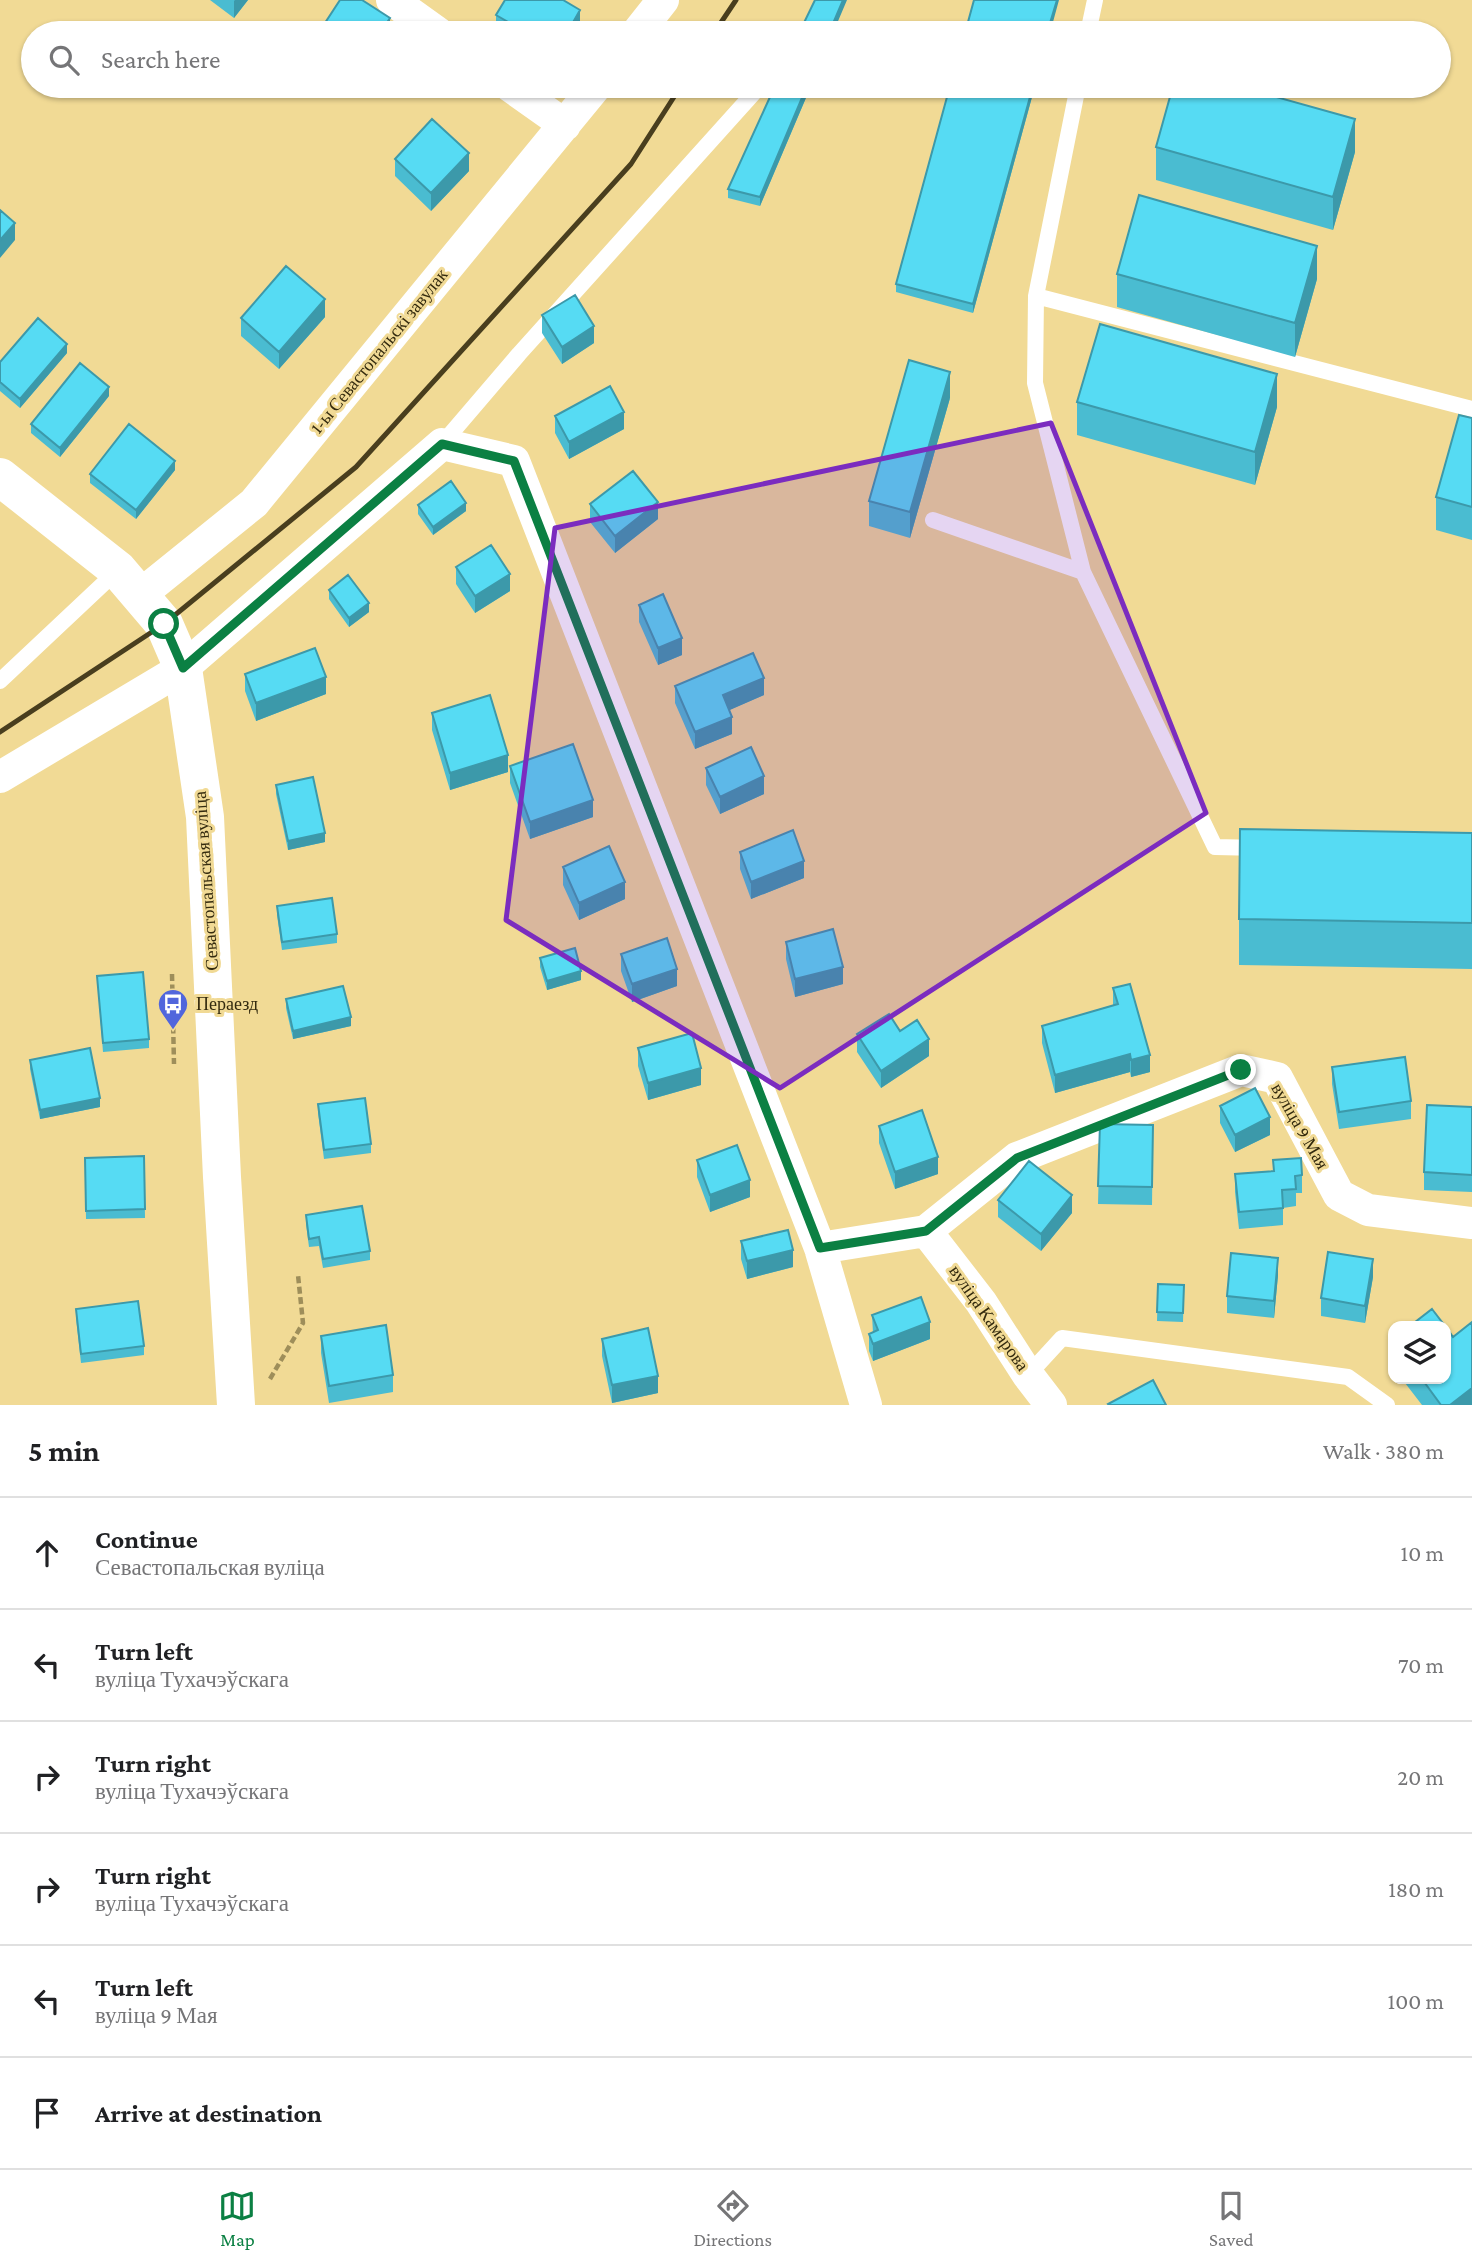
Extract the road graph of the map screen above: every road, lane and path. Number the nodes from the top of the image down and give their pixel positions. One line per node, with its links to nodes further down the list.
1 (392, 0): 4 (street)
2 (663, 0): 5 (street)
3 (1095, 0): 6 (lane)
4 (421, 21)
5 (646, 21)
6 (1091, 21)
7 (527, 98): 11 (street)
8 (586, 98): 11 (street, 1-ы Севастопальскі завулак)
9 (749, 98): 14 (lane)
10 (1075, 98): 12 (lane)
11 (565, 125): 18 (street, 1-ы Севастопальскі завулак)
12 (1036, 296): 13 (lane); 17 (lane)
13 (1472, 409)
14 (442, 444): 19 (street); 27 (street)
15 (0, 477): 18 (street, Севастопальская вуліца)
16 (933, 520): 17 (lane)
17 (1083, 572): 22 (lane)
18 (129, 582): 19 (street, Севастопальская вуліца); 20 (lane)
19 (183, 668): 21 (street); 30 (street, Севастопальская вуліца)
20 (0, 681)
21 (0, 777)
22 (1283, 848)
23 (172, 974): 24 (path)
24 (174, 1063)
25 (1472, 1223): 26 (street, вуліца 9 Мая)
26 (926, 1231): 27 (street, вуліца 9 Мая); 29 (street, вуліца Камарова)
27 (820, 1248): 31 (street)
28 (298, 1275): 30 (path)
29 (1028, 1375): 32 (street, вуліца Камарова); 33 (lane)
30 (250, 1396)
31 (866, 1405)
32 (1051, 1405)
33 (1387, 1405)

